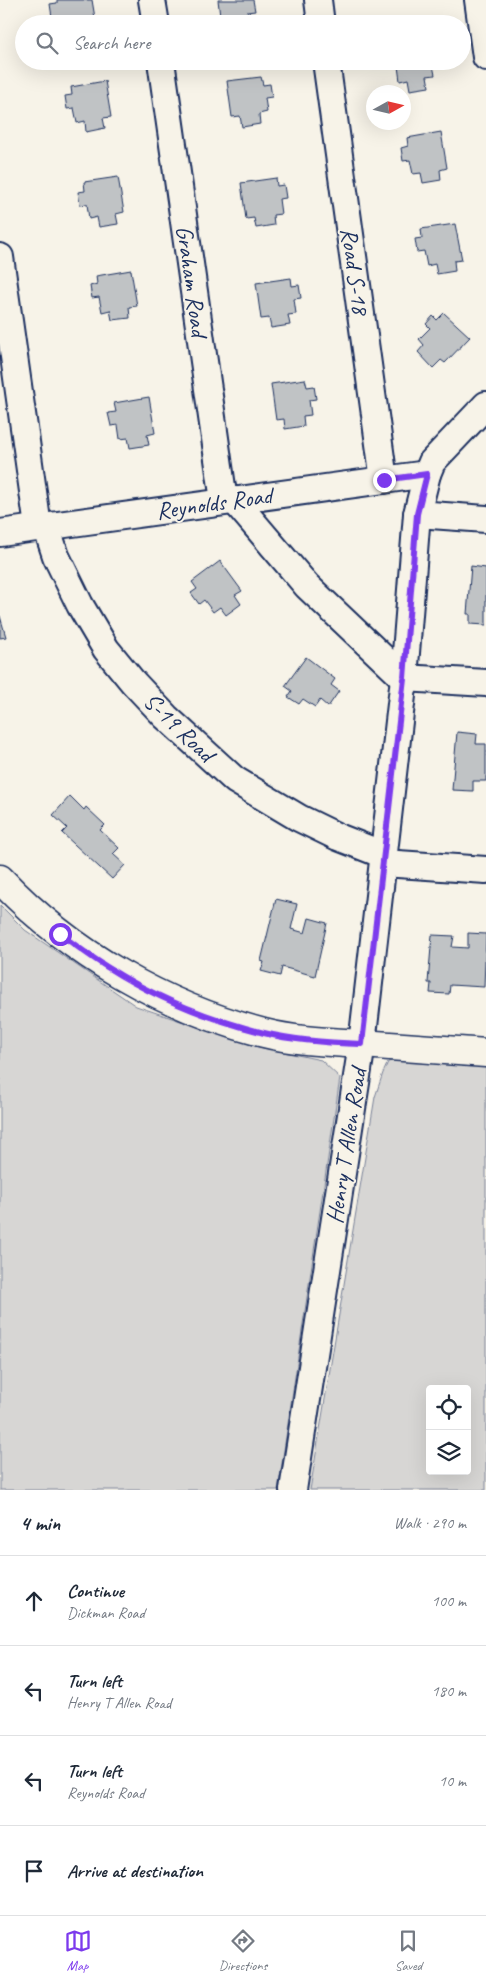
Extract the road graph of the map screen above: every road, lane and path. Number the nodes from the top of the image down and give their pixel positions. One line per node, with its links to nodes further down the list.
1 (152, 0): 4 (street)
2 (318, 0): 5 (street)
3 (478, 0): 6 (street)
4 (154, 15)
5 (320, 15)
6 (486, 57)
7 (162, 70): 13 (street, Graham Road)
8 (327, 70): 12 (street, Road S-18)
9 (0, 257): 16 (street, S-19 Road)
10 (486, 405): 11 (street, Henry T Allen Road)
11 (427, 474): 12 (street, Reynolds Road); 14 (street, Henry T Allen Road)
12 (384, 480): 13 (street, Reynolds Road)
13 (229, 501): 16 (street, Reynolds Road); 18 (street)
14 (417, 514): 15 (street); 18 (street, Henry T Allen Road)
15 (486, 519)
16 (42, 527): 17 (street, Reynolds Road); 20 (street, S-19 Road)
17 (0, 533)
18 (404, 678): 19 (street); 20 (street, Henry T Allen Road)
19 (486, 683)
20 (384, 859): 21 (street, S-19 Road); 23 (street, Henry T Allen Road)
21 (486, 870)
22 (0, 879): 23 (street)
23 (362, 1044): 24 (street); 25 (street, Henry T Allen Road)
24 (486, 1053)
25 (293, 1490)

